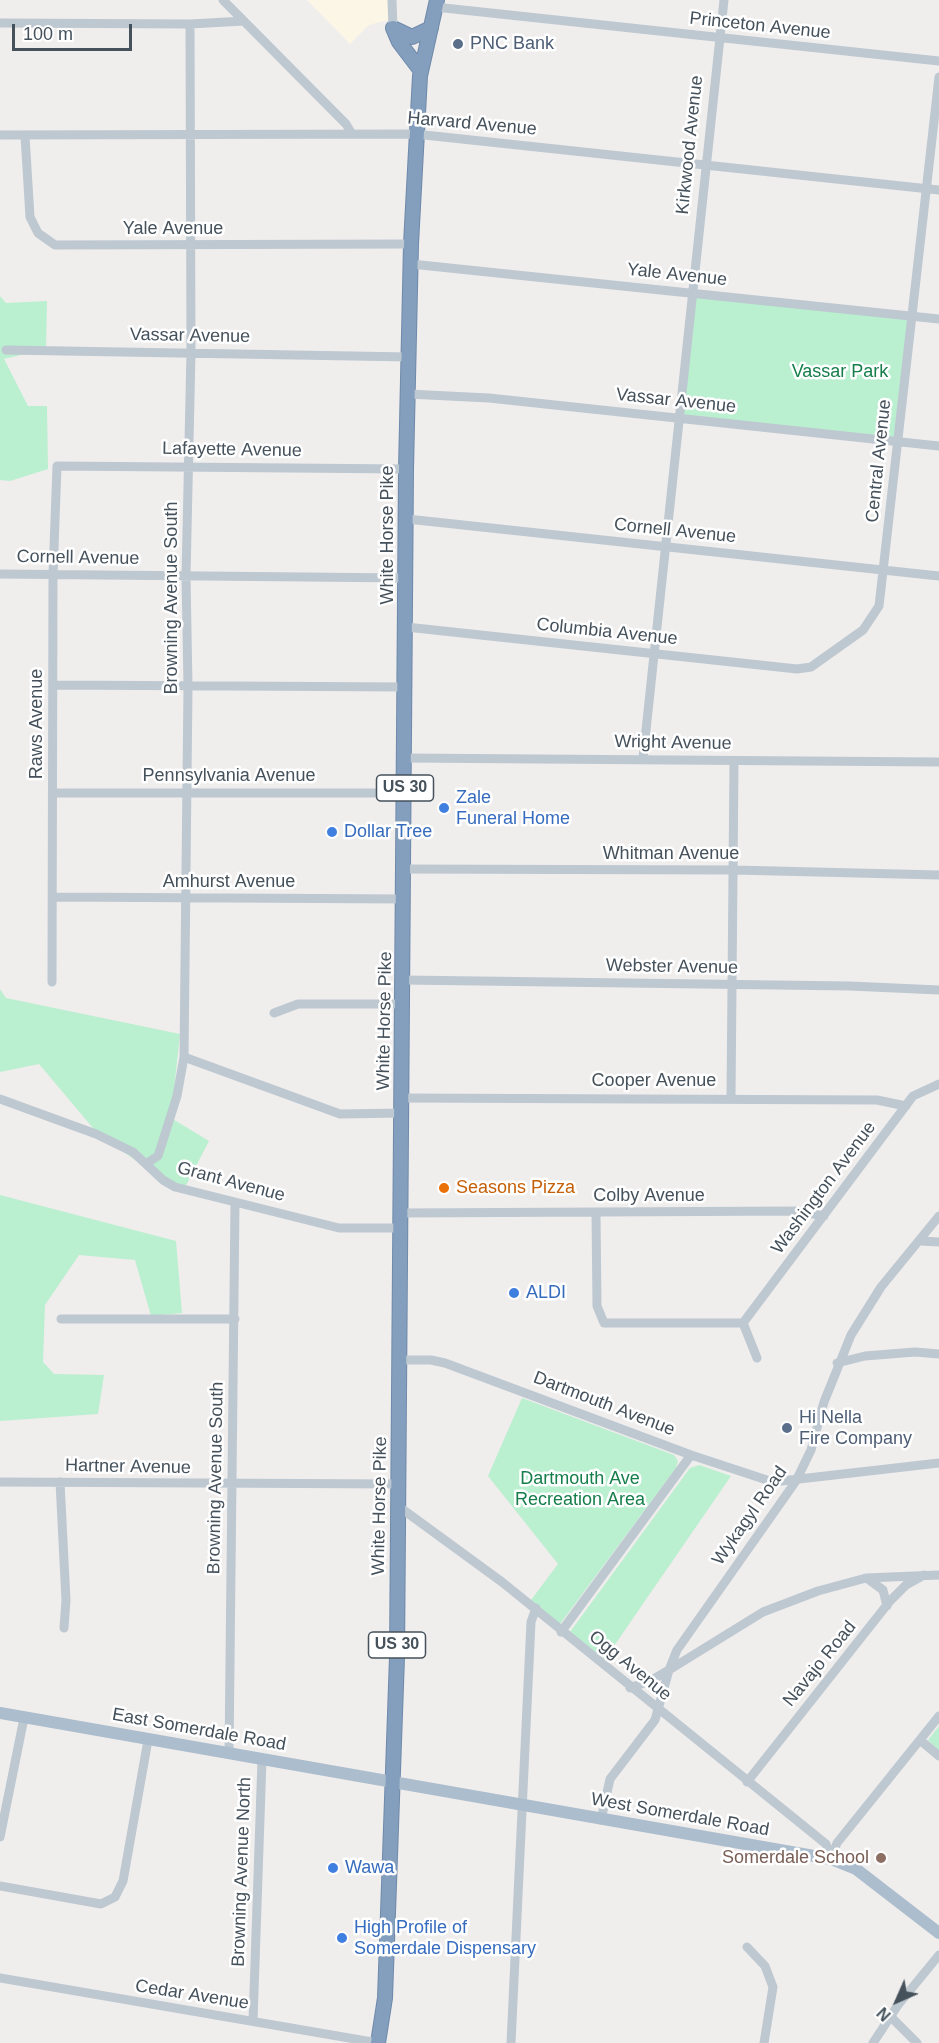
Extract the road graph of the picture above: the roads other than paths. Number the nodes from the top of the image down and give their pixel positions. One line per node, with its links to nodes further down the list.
1 (223, 0): 5 (street)
2 (392, 0): 8 (street)
3 (724, 0): 10 (street, Kirkwood Avenue)
4 (436, 3): 9 (highway, White Horse Pike / US 30); 10 (street, Princeton Avenue)
5 (244, 21): 7 (street); 14 (street)
6 (0, 23): 7 (street)
7 (190, 24): 17 (street, Browning Avenue South)
8 (393, 28): 9 (highway); 12 (highway)
9 (430, 28): 12 (highway, White Horse Pike / US 30)
10 (719, 38): 11 (street, Princeton Avenue); 19 (street, Kirkwood Avenue)
11 (939, 61)
12 (421, 71): 15 (highway, White Horse Pike / US 30)
13 (939, 77): 20 (street, Central Avenue)
14 (352, 134): 15 (street, Harvard Avenue); 17 (street, Harvard Avenue)
15 (415, 134): 19 (street, Harvard Avenue); 22 (highway, White Horse Pike / US 30)
16 (0, 135): 18 (street, Harvard Avenue)
17 (192, 135): 18 (street, Harvard Avenue); 23 (street, Browning Avenue South)
18 (25, 136): 23 (street, Yale Avenue)
19 (704, 165): 20 (street, Harvard Avenue); 25 (street, Kirkwood Avenue)
20 (924, 188): 21 (street, Harvard Avenue); 26 (street, Central Avenue)
21 (939, 190)
22 (411, 244): 23 (street, Yale Avenue); 24 (highway, White Horse Pike / US 30)
23 (190, 245): 29 (street, Browning Avenue South)
24 (411, 264): 25 (street, Yale Avenue); 30 (highway, White Horse Pike / US 30)
25 (691, 294): 26 (street, Yale Avenue); 32 (street, Kirkwood Avenue)
26 (910, 316): 27 (street, Yale Avenue); 33 (street, Central Avenue)
27 (939, 319)
28 (6, 350): 29 (street, Vassar Avenue)
29 (191, 352): 30 (street, Vassar Avenue); 35 (street, Browning Avenue South)
30 (410, 357): 31 (highway, White Horse Pike / US 30)
31 (408, 394): 32 (street, Vassar Avenue); 37 (highway, White Horse Pike / US 30)
32 (678, 418): 33 (street, Vassar Avenue); 39 (street, Kirkwood Avenue)
33 (898, 442): 34 (street, Vassar Avenue); 40 (street, Central Avenue)
34 (939, 446)
35 (190, 465): 36 (street, Lafayette Avenue); 37 (street, Lafayette Avenue); 43 (street, Browning Avenue South)
36 (57, 466): 42 (street, Raws Avenue)
37 (406, 469): 38 (highway, White Horse Pike / US 30)
38 (407, 519): 39 (street, Cornell Avenue); 45 (highway, White Horse Pike / US 30)
39 (665, 547): 40 (street, Cornell Avenue); 47 (street, Kirkwood Avenue)
40 (883, 570): 44 (street, Cornell Avenue); 48 (street, Central Avenue)
41 (0, 574): 42 (street, Cornell Avenue)
42 (53, 575): 43 (street, Cornell Avenue); 49 (street, Raws Avenue)
43 (186, 576): 45 (street, Cornell Avenue); 50 (street, Browning Avenue South)
44 (939, 576)
45 (407, 578): 46 (highway, White Horse Pike / US 30)
46 (406, 627): 47 (street, Columbia Avenue); 51 (highway, White Horse Pike / US 30)
47 (654, 654): 48 (street, Columbia Avenue); 53 (street, Kirkwood Avenue)
48 (804, 668)
49 (53, 685): 50 (street); 57 (street, Raws Avenue)
50 (188, 686): 51 (street); 56 (street, Browning Avenue South)
51 (406, 687): 52 (highway, White Horse Pike / US 30)
52 (405, 758): 53 (street, Wright Avenue); 58 (highway, White Horse Pike / US 30)
53 (642, 758): 54 (street, Wright Avenue)
54 (734, 761): 55 (street, Wright Avenue); 60 (street)
55 (939, 762)
56 (188, 792): 57 (street, Pennsylvania Avenue); 58 (street, Pennsylvania Avenue); 63 (street, Browning Avenue South)
57 (54, 793): 62 (street, Raws Avenue)
58 (405, 793): 59 (highway, White Horse Pike / US 30)
59 (403, 869): 60 (street, Whitman Avenue); 64 (highway, White Horse Pike / US 30)
60 (734, 870): 61 (street, Whitman Avenue); 67 (street)
61 (939, 875)
62 (53, 897): 63 (street, Amhurst Avenue); 66 (street, Raws Avenue)
63 (187, 898): 64 (street, Amhurst Avenue); 71 (street, Browning Avenue South)
64 (404, 899): 65 (highway, White Horse Pike / US 30)
65 (404, 980): 67 (street, Webster Avenue); 69 (highway, White Horse Pike / US 30)
66 (52, 982)
67 (732, 985): 68 (street, Webster Avenue); 74 (street)
68 (939, 990)
69 (404, 1004): 70 (street); 73 (highway, White Horse Pike / US 30)
70 (274, 1013)
71 (184, 1057): 77 (street); 78 (street, Browning Avenue South)
72 (939, 1084): 76 (street, Washington Avenue)
73 (402, 1098): 74 (street, Cooper Avenue); 77 (highway, White Horse Pike / US 30)
74 (731, 1098): 76 (street, Cooper Avenue)
75 (0, 1099): 78 (street, Grant Avenue)
76 (906, 1106): 82 (street, Washington Avenue)
77 (402, 1113): 80 (highway, White Horse Pike / US 30)
78 (147, 1163): 79 (street, Grant Avenue)
79 (235, 1203): 84 (street, Grant Avenue); 88 (street, Browning Avenue South)
80 (402, 1213): 81 (street, Colby Avenue); 84 (highway, White Horse Pike / US 30)
81 (596, 1213): 82 (street, Colby Avenue); 89 (street)
82 (824, 1216): 89 (street, Washington Avenue)
83 (939, 1216): 85 (street, Wykagyl Road)
84 (401, 1228): 92 (highway, White Horse Pike / US 30)
85 (921, 1241): 86 (street); 93 (street, Wykagyl Road)
86 (939, 1242)
87 (61, 1319): 88 (street)
88 (235, 1319): 100 (street, Browning Avenue South)
89 (743, 1323): 91 (street)
90 (939, 1354): 93 (street)
91 (757, 1358)
92 (400, 1360): 94 (street, Dartmouth Avenue); 99 (highway, White Horse Pike / US 30)
93 (837, 1363): 96 (street, Wykagyl Road)
94 (691, 1455): 96 (street, Dartmouth Avenue); 108 (street)
95 (939, 1463): 96 (street, Dartmouth Avenue)
96 (796, 1481): 109 (street, Wykagyl Road)
97 (0, 1482): 98 (street, Hartner Avenue)
98 (60, 1482): 100 (street, Hartner Avenue); 107 (street)
99 (399, 1484): 100 (street, Hartner Avenue); 101 (highway, White Horse Pike / US 30)
100 (232, 1485): 117 (street, Browning Avenue South)
101 (398, 1506): 106 (street, Ogg Avenue); 121 (highway, White Horse Pike / US 30)
102 (925, 1574): 103 (street); 104 (street); 105 (street, Navajo Road)
103 (939, 1575)
104 (866, 1578): 105 (street); 109 (street)
105 (887, 1606): 120 (street, Navajo Road)
106 (536, 1608): 108 (street, Ogg Avenue); 122 (street)
107 (64, 1628)
108 (561, 1632): 110 (street, Ogg Avenue)
109 (669, 1670): 110 (street); 111 (street, Wykagyl Road)
110 (630, 1688): 111 (street, Ogg Avenue)
111 (659, 1710): 120 (street, Ogg Avenue); 123 (street, Wykagyl Road)
112 (0, 1713): 114 (main road, East Somerdale Road)
113 (939, 1716): 116 (street)
114 (24, 1718): 115 (main road, East Somerdale Road); 124 (street)
115 (148, 1740): 117 (main road, East Somerdale Road); 126 (street)
116 (920, 1740): 118 (street); 125 (street)
117 (229, 1754): 119 (main road, East Somerdale Road)
118 (939, 1756)
119 (262, 1760): 121 (main road, East Somerdale Road); 132 (street, Browning Avenue North)
120 (747, 1782): 125 (street, Ogg Avenue)
121 (392, 1783): 122 (main road, West Somerdale Road); 133 (highway, White Horse Pike / US 30)
122 (521, 1806): 123 (main road, West Somerdale Road); 134 (street)
123 (601, 1820): 125 (main road, West Somerdale Road)
124 (0, 1837)
125 (831, 1859): 127 (main road, West Somerdale Road)
126 (0, 1886)
127 (939, 1933)
128 (747, 1947): 135 (street)
129 (939, 1955): 131 (street)
130 (0, 1978): 132 (street, Cedar Avenue)
131 (890, 2016): 136 (street); 137 (street)
132 (253, 2022): 133 (street, Cedar Avenue)
133 (378, 2043)
134 (511, 2043)
135 (764, 2043)
136 (873, 2043)
137 (917, 2043)

